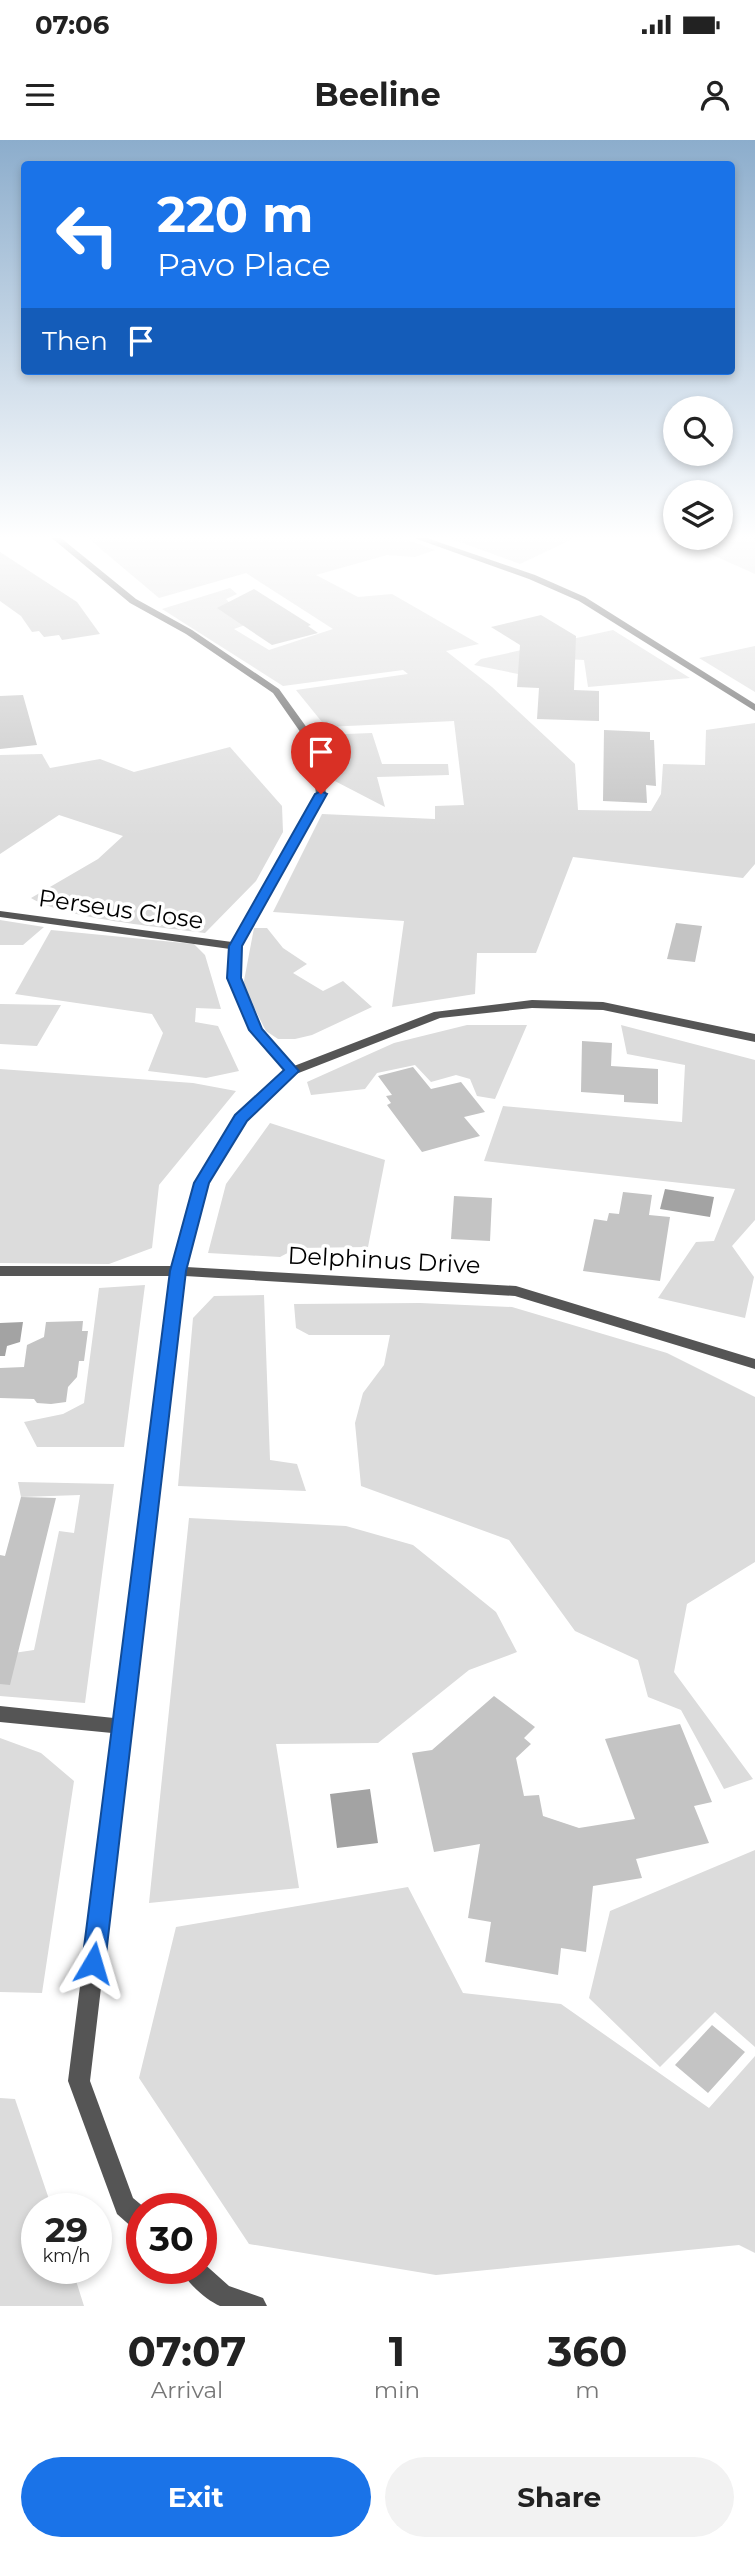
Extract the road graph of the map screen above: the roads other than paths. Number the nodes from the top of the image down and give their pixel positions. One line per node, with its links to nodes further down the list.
1 (193, 635): 5 (street)
2 (639, 635): 3 (street)
3 (755, 708)
4 (0, 914): 5 (street, Perseus Close)
5 (236, 946): 7 (street)
6 (755, 1038): 7 (street)
7 (292, 1071): 9 (street)
8 (0, 1271): 9 (street, Delphinus Drive)
9 (178, 1271): 10 (street, Delphinus Drive); 12 (street)
10 (755, 1364)
11 (0, 1714): 12 (street)
12 (123, 1727): 13 (street)
13 (126, 2207)
14 (210, 2284): 15 (street)
15 (255, 2306)

